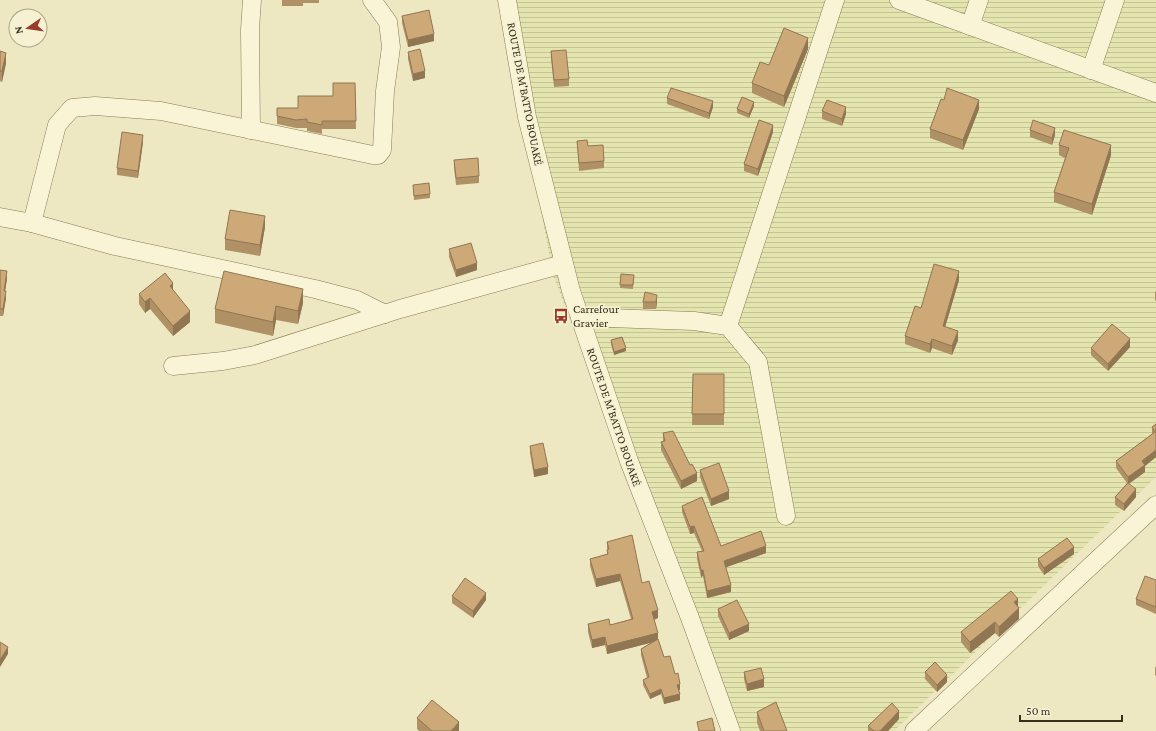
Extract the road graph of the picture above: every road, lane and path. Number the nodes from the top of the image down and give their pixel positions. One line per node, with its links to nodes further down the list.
1 (252, 0): 11 (street)
2 (372, 0): 11 (street)
3 (507, 0): 14 (street, ROUTE DE M'BATTO BOUAKÉ)
4 (834, 0): 17 (street)
5 (899, 0): 8 (street)
6 (979, 0): 8 (street)
7 (1115, 0): 9 (street)
8 (970, 26): 9 (street)
9 (1091, 70): 10 (street)
10 (1156, 93)
11 (251, 130): 13 (street)
12 (0, 217): 13 (street)
13 (32, 223): 15 (street)
14 (562, 264): 15 (street); 16 (street, ROUTE DE M'BATTO BOUAKÉ)
15 (384, 314): 18 (street)
16 (580, 317): 17 (street); 21 (street, ROUTE DE M'BATTO BOUAKÉ)
17 (728, 326): 20 (street)
18 (173, 366)
19 (1156, 505): 22 (street)
20 (786, 516)
21 (731, 731)
22 (914, 731)

